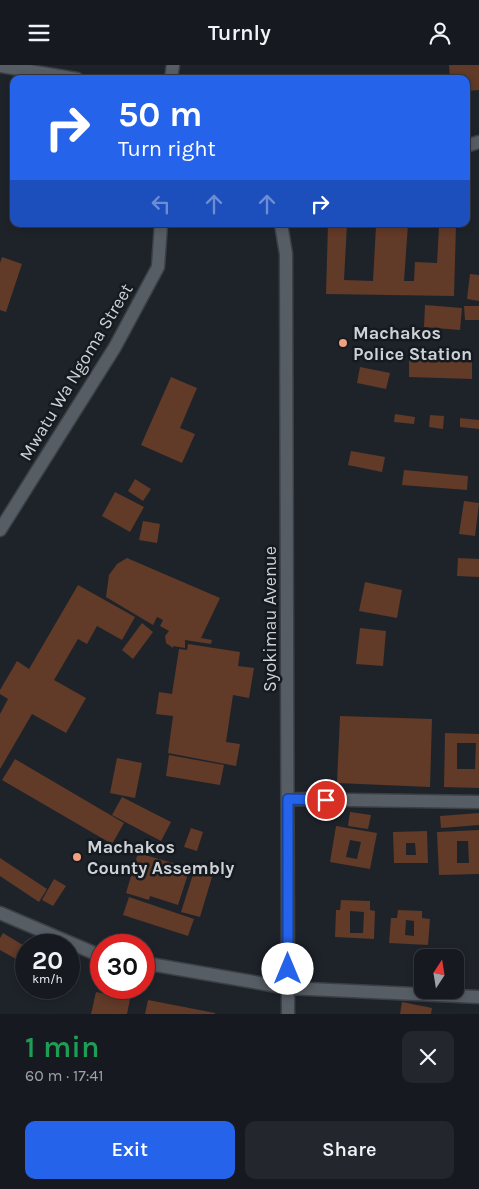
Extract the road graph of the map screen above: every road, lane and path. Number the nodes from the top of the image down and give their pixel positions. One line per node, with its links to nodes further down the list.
1 (0, 66): 2 (street)
2 (53, 75)
3 (160, 227): 5 (street, Mwatu Wa Ngoma Street)
4 (282, 227): 6 (street, Syokimau Avenue)
5 (0, 530)
6 (288, 799): 7 (street); 11 (street, Syokimau Avenue)
7 (479, 803)
8 (0, 913): 9 (street)
9 (90, 951)
10 (155, 965): 11 (street)
11 (288, 988): 12 (street); 13 (street, Syokimau Avenue)
12 (479, 997)
13 (288, 1014)

